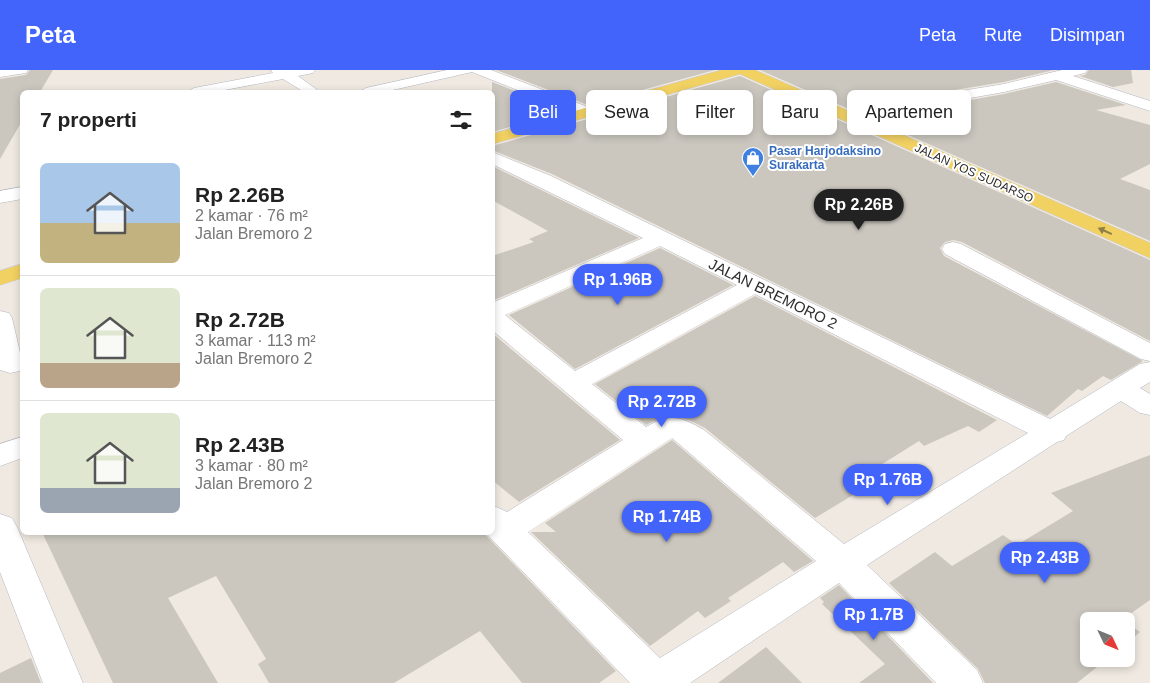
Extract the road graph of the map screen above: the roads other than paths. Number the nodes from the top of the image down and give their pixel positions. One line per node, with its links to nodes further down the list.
1 (21, 70): 11 (street)
2 (308, 70): 10 (street)
3 (467, 70): 15 (street)
4 (478, 70): 20 (street)
5 (738, 70): 16 (main road)
6 (743, 70): 26 (main road, JALAN YOS SUDARSO)
7 (773, 70): 18 (main road, JALAN YOS SUDARSO)
8 (1016, 70): 12 (street)
9 (1080, 70): 12 (street)
10 (281, 72): 13 (street); 14 (street)
11 (0, 73)
12 (1051, 77): 17 (street); 19 (street)
13 (203, 90)
14 (310, 90)
15 (375, 90)
16 (666, 90)
17 (971, 92)
18 (847, 102)
19 (1150, 106)
20 (586, 112)
21 (586, 112): 23 (main road)
22 (925, 135): 25 (main road, JALAN YOS SUDARSO)
23 (495, 138)
24 (495, 158): 30 (street, JALAN BREMORO 2)
25 (1040, 184): 26 (main road); 28 (main road, JALAN YOS SUDARSO)
26 (1015, 191): 32 (main road, JALAN YOS SUDARSO, one-way to 26)
27 (20, 193): 29 (street)
28 (1068, 196)
29 (0, 197)
30 (661, 238): 35 (street, JALAN BREMORO 2); 36 (street)
31 (952, 248): 39 (street)
32 (1150, 251)
33 (20, 272): 34 (main road)
34 (0, 278)
35 (755, 285): 42 (street); 45 (street, JALAN BREMORO 2)
36 (495, 311)
37 (0, 318): 40 (street)
38 (495, 319): 42 (street)
39 (1150, 353)
40 (10, 365)
41 (1150, 370): 43 (street)
42 (572, 383): 46 (street)
43 (1121, 389): 44 (street); 45 (street)
44 (1150, 406)
45 (1053, 433): 51 (street)
46 (644, 441): 49 (street); 51 (street)
47 (20, 448): 48 (street)
48 (0, 455)
49 (498, 524): 53 (street)
50 (0, 527): 52 (street)
51 (842, 563): 53 (street); 54 (street)
52 (63, 683)
53 (656, 683)
54 (963, 683)

